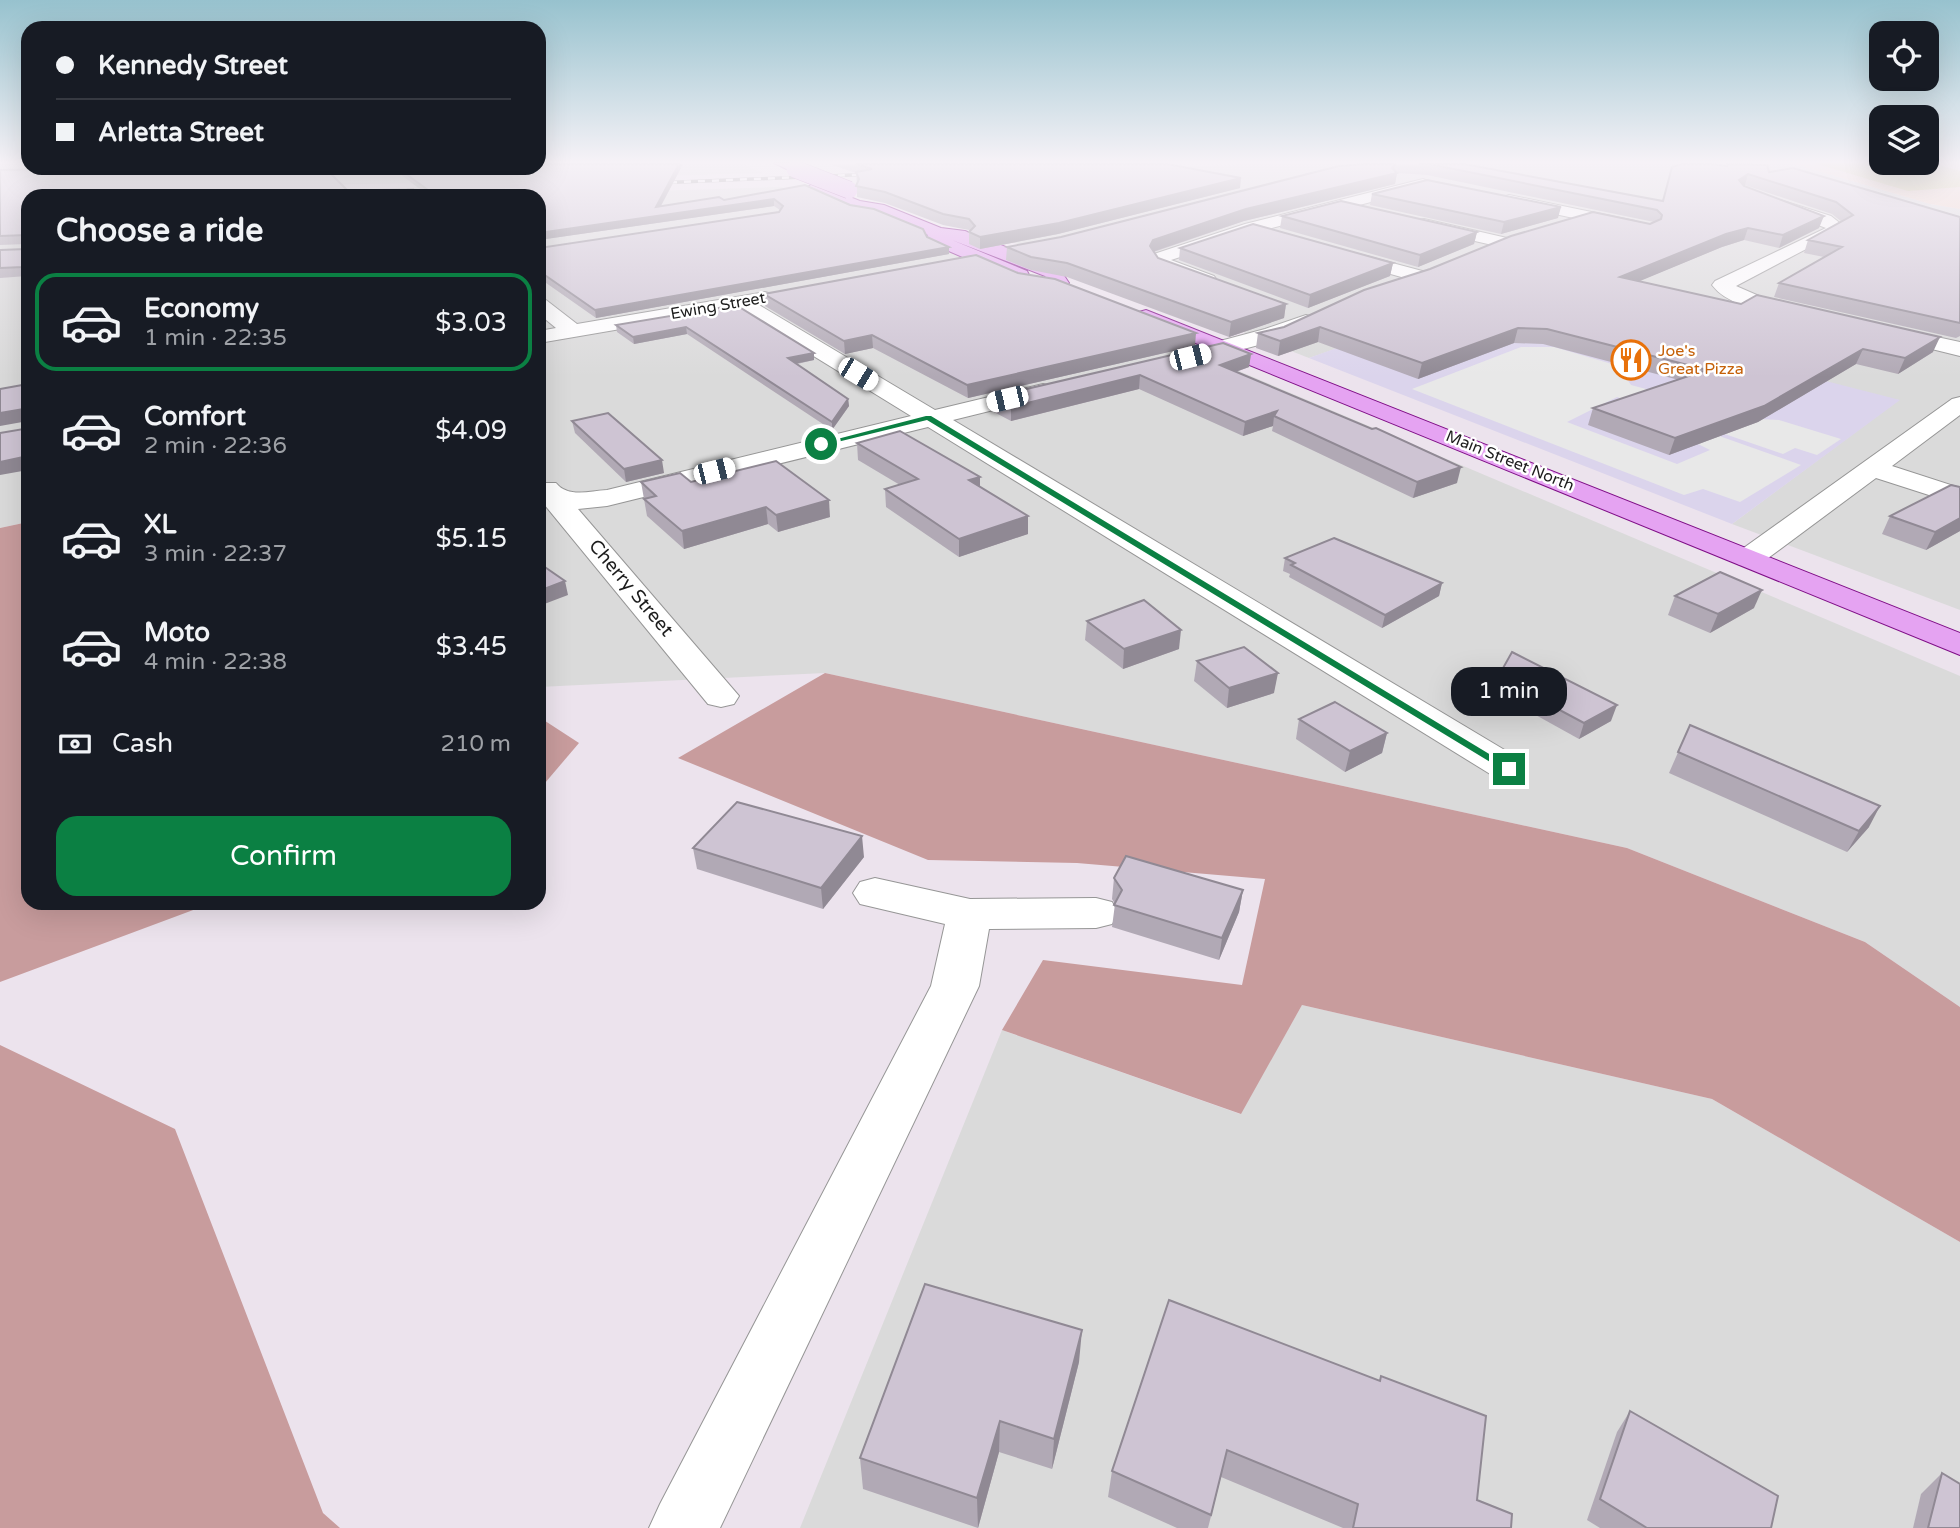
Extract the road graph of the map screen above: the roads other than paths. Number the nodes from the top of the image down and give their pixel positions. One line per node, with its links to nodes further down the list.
1 (937, 234): 12 (main road)
2 (952, 234): 10 (main road)
3 (1232, 234): 17 (street)
4 (1273, 234): 7 (street)
5 (1478, 234): 11 (street)
6 (1825, 234): 23 (street)
7 (1289, 239)
8 (1034, 247): 10 (street)
9 (1328, 250): 15 (street)
10 (1004, 253): 12 (street); 12 (main road)
11 (1466, 257)
12 (979, 258): 13 (street)
13 (942, 265)
14 (1442, 266): 15 (street)
15 (1419, 276): 16 (street)
16 (1393, 285)
17 (1224, 286)
18 (780, 295): 19 (street, Ewing Street)
19 (740, 302): 25 (street, Ewing Street); 32 (street)
20 (1281, 307): 27 (street)
21 (1124, 308): 27 (main road, Main Street North)
22 (546, 310): 25 (street)
23 (1817, 316)
24 (1869, 328): 28 (street)
25 (573, 331): 26 (street, Ewing Street)
26 (546, 336)
27 (1227, 347): 29 (street); 36 (main road, Main Street North)
28 (1960, 349)
29 (1164, 363)
30 (1059, 387): 32 (street)
31 (1960, 404): 33 (street)
32 (928, 417): 34 (street); 39 (street)
33 (1872, 468): 35 (street); 36 (street)
34 (547, 490): 38 (street, Cherry Street)
35 (1960, 497)
36 (1749, 558): 37 (main road, Main Street North)
37 (1960, 645)
38 (721, 696)
39 (1509, 769)
40 (875, 893): 41 (street)
41 (970, 914): 42 (street); 43 (street)
42 (1096, 914)
43 (684, 1528)

